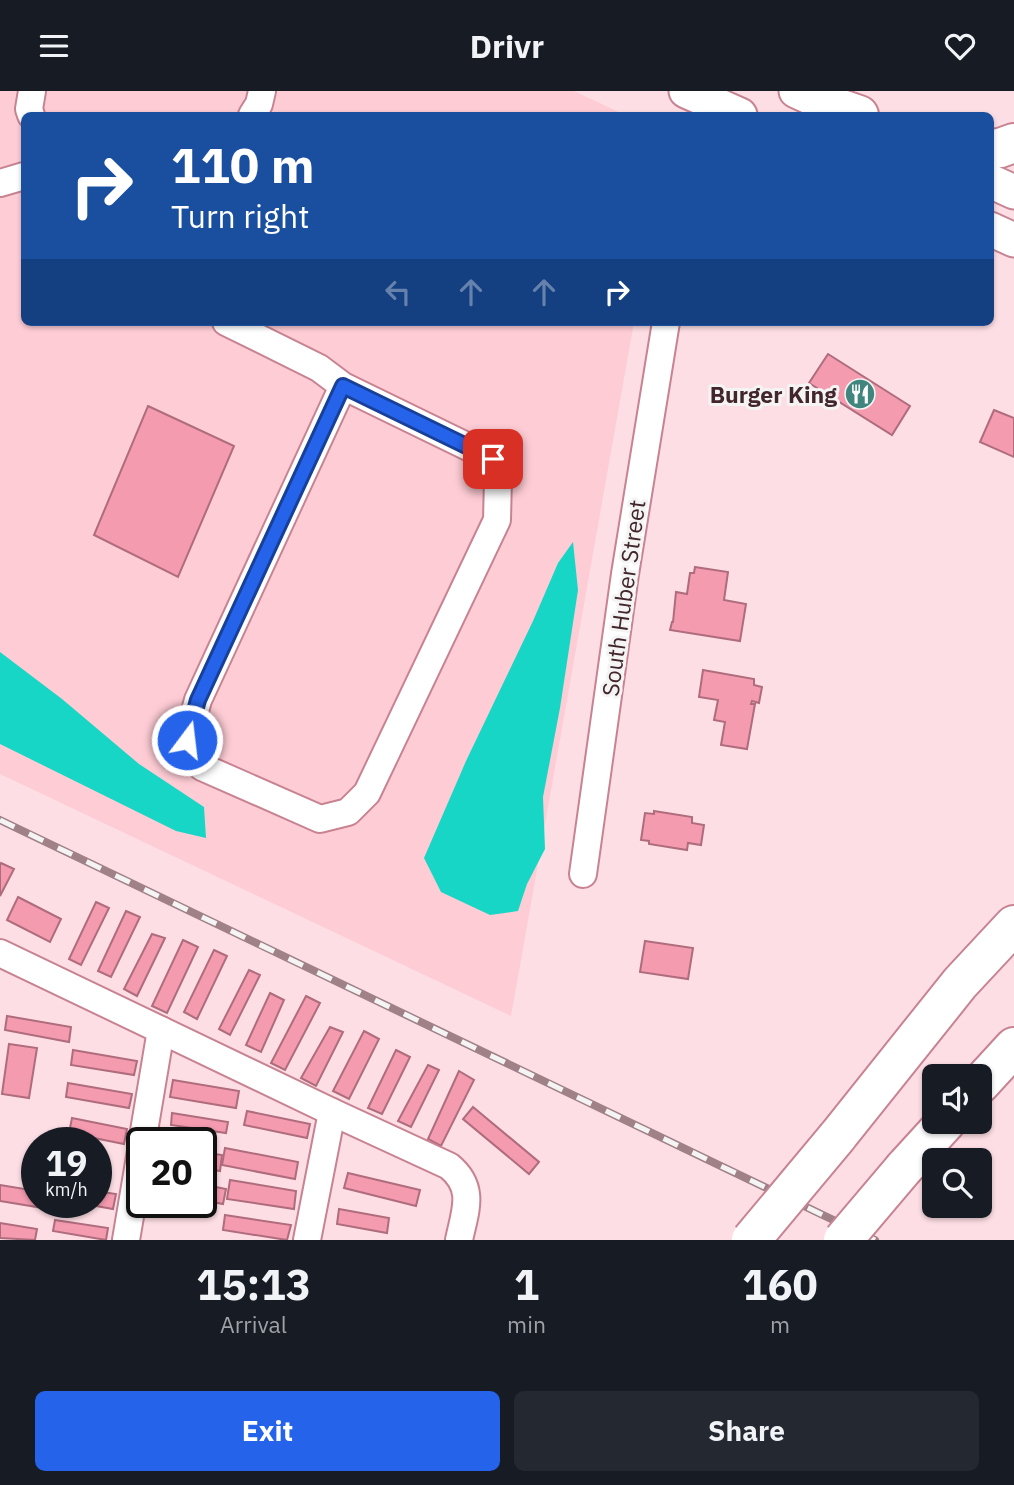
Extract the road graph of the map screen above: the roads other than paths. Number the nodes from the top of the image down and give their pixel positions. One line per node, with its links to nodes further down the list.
1 (32, 91): 5 (street)
2 (262, 91): 6 (street)
3 (695, 102): 7 (main road)
4 (822, 103): 8 (highway)
5 (30, 112)
6 (254, 112)
7 (730, 112)
8 (850, 112)
9 (1014, 143): 10 (highway)
10 (994, 149)
11 (21, 177): 12 (street)
12 (0, 183)
13 (994, 183): 14 (main road)
14 (1014, 192)
15 (994, 231): 16 (main road)
16 (1014, 240)
17 (234, 326): 19 (street)
18 (665, 326): 20 (street, South Huber Street)
19 (343, 386): 19 (street)
20 (583, 874)
21 (1014, 901): 24 (highway)
22 (1014, 925): 24 (highway)
23 (0, 953): 25 (street)
24 (960, 983): 35 (highway, bridge)
25 (161, 1030): 28 (street); 29 (street)
26 (1014, 1047): 27 (highway)
27 (992, 1071)
28 (332, 1112): 33 (street); 34 (street)
29 (145, 1127)
30 (935, 1134): 36 (highway, bridge)
31 (130, 1218): 32 (street)
32 (126, 1240)
33 (307, 1240)
34 (459, 1240)
35 (751, 1240)
36 (843, 1240)

